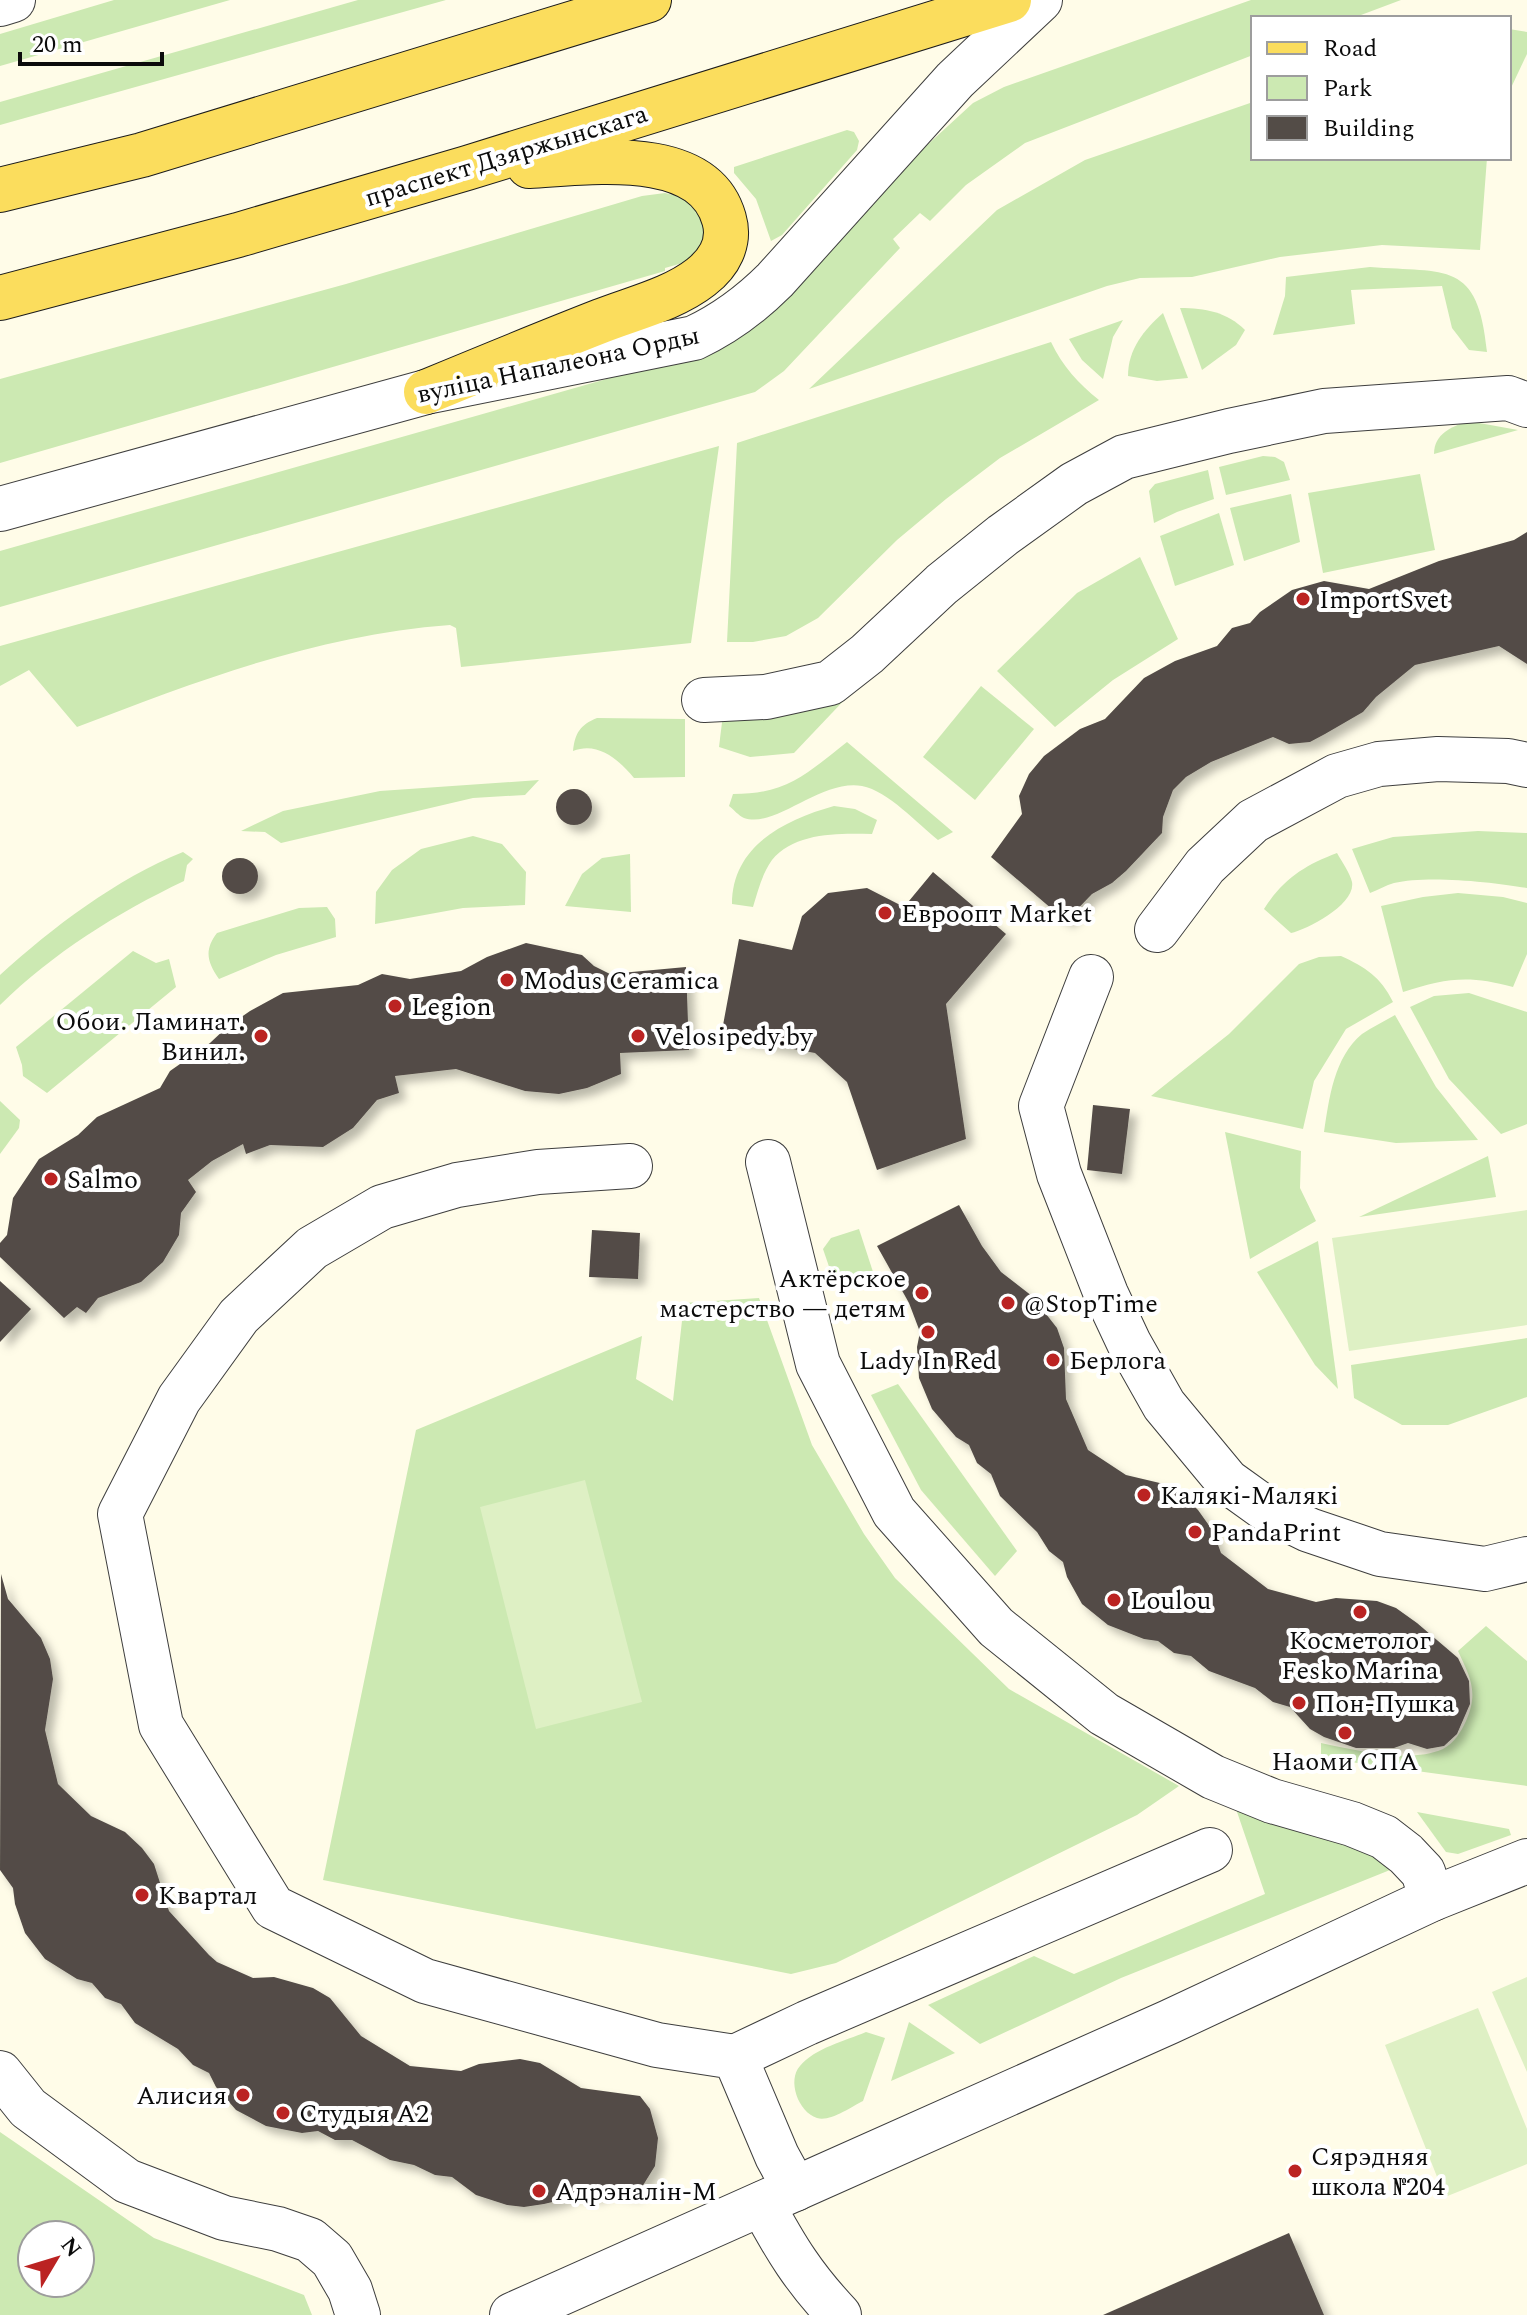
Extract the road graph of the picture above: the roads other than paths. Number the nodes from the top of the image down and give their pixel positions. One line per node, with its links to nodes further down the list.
1 (13, 0): 5 (street)
2 (649, 0): 6 (main road)
3 (1009, 0): 7 (main road, праспект Дзяржынскага)
4 (1040, 0): 10 (street, вуліца Напалеона Орды)
5 (0, 4)
6 (587, 11): 8 (main road)
7 (467, 168): 9 (main road, праспект Дзяржынскага); 10 (main road)
8 (0, 190)
9 (0, 298)
10 (426, 392): 12 (street, вуліца Напалеона Орды)
11 (1527, 405): 13 (street)
12 (0, 509)
13 (704, 700)
14 (1527, 765): 15 (street)
15 (1157, 930)
16 (1091, 977): 19 (street)
17 (768, 1162): 22 (street)
18 (630, 1166): 23 (street)
19 (1527, 1559)
20 (1210, 1850): 23 (street)
21 (1527, 1861): 22 (street)
22 (1432, 1899): 25 (street)
23 (735, 2057): 25 (street)
24 (0, 2073): 26 (street)
25 (779, 2197): 27 (street); 28 (street)
26 (358, 2315)
27 (512, 2315)
28 (839, 2315)

